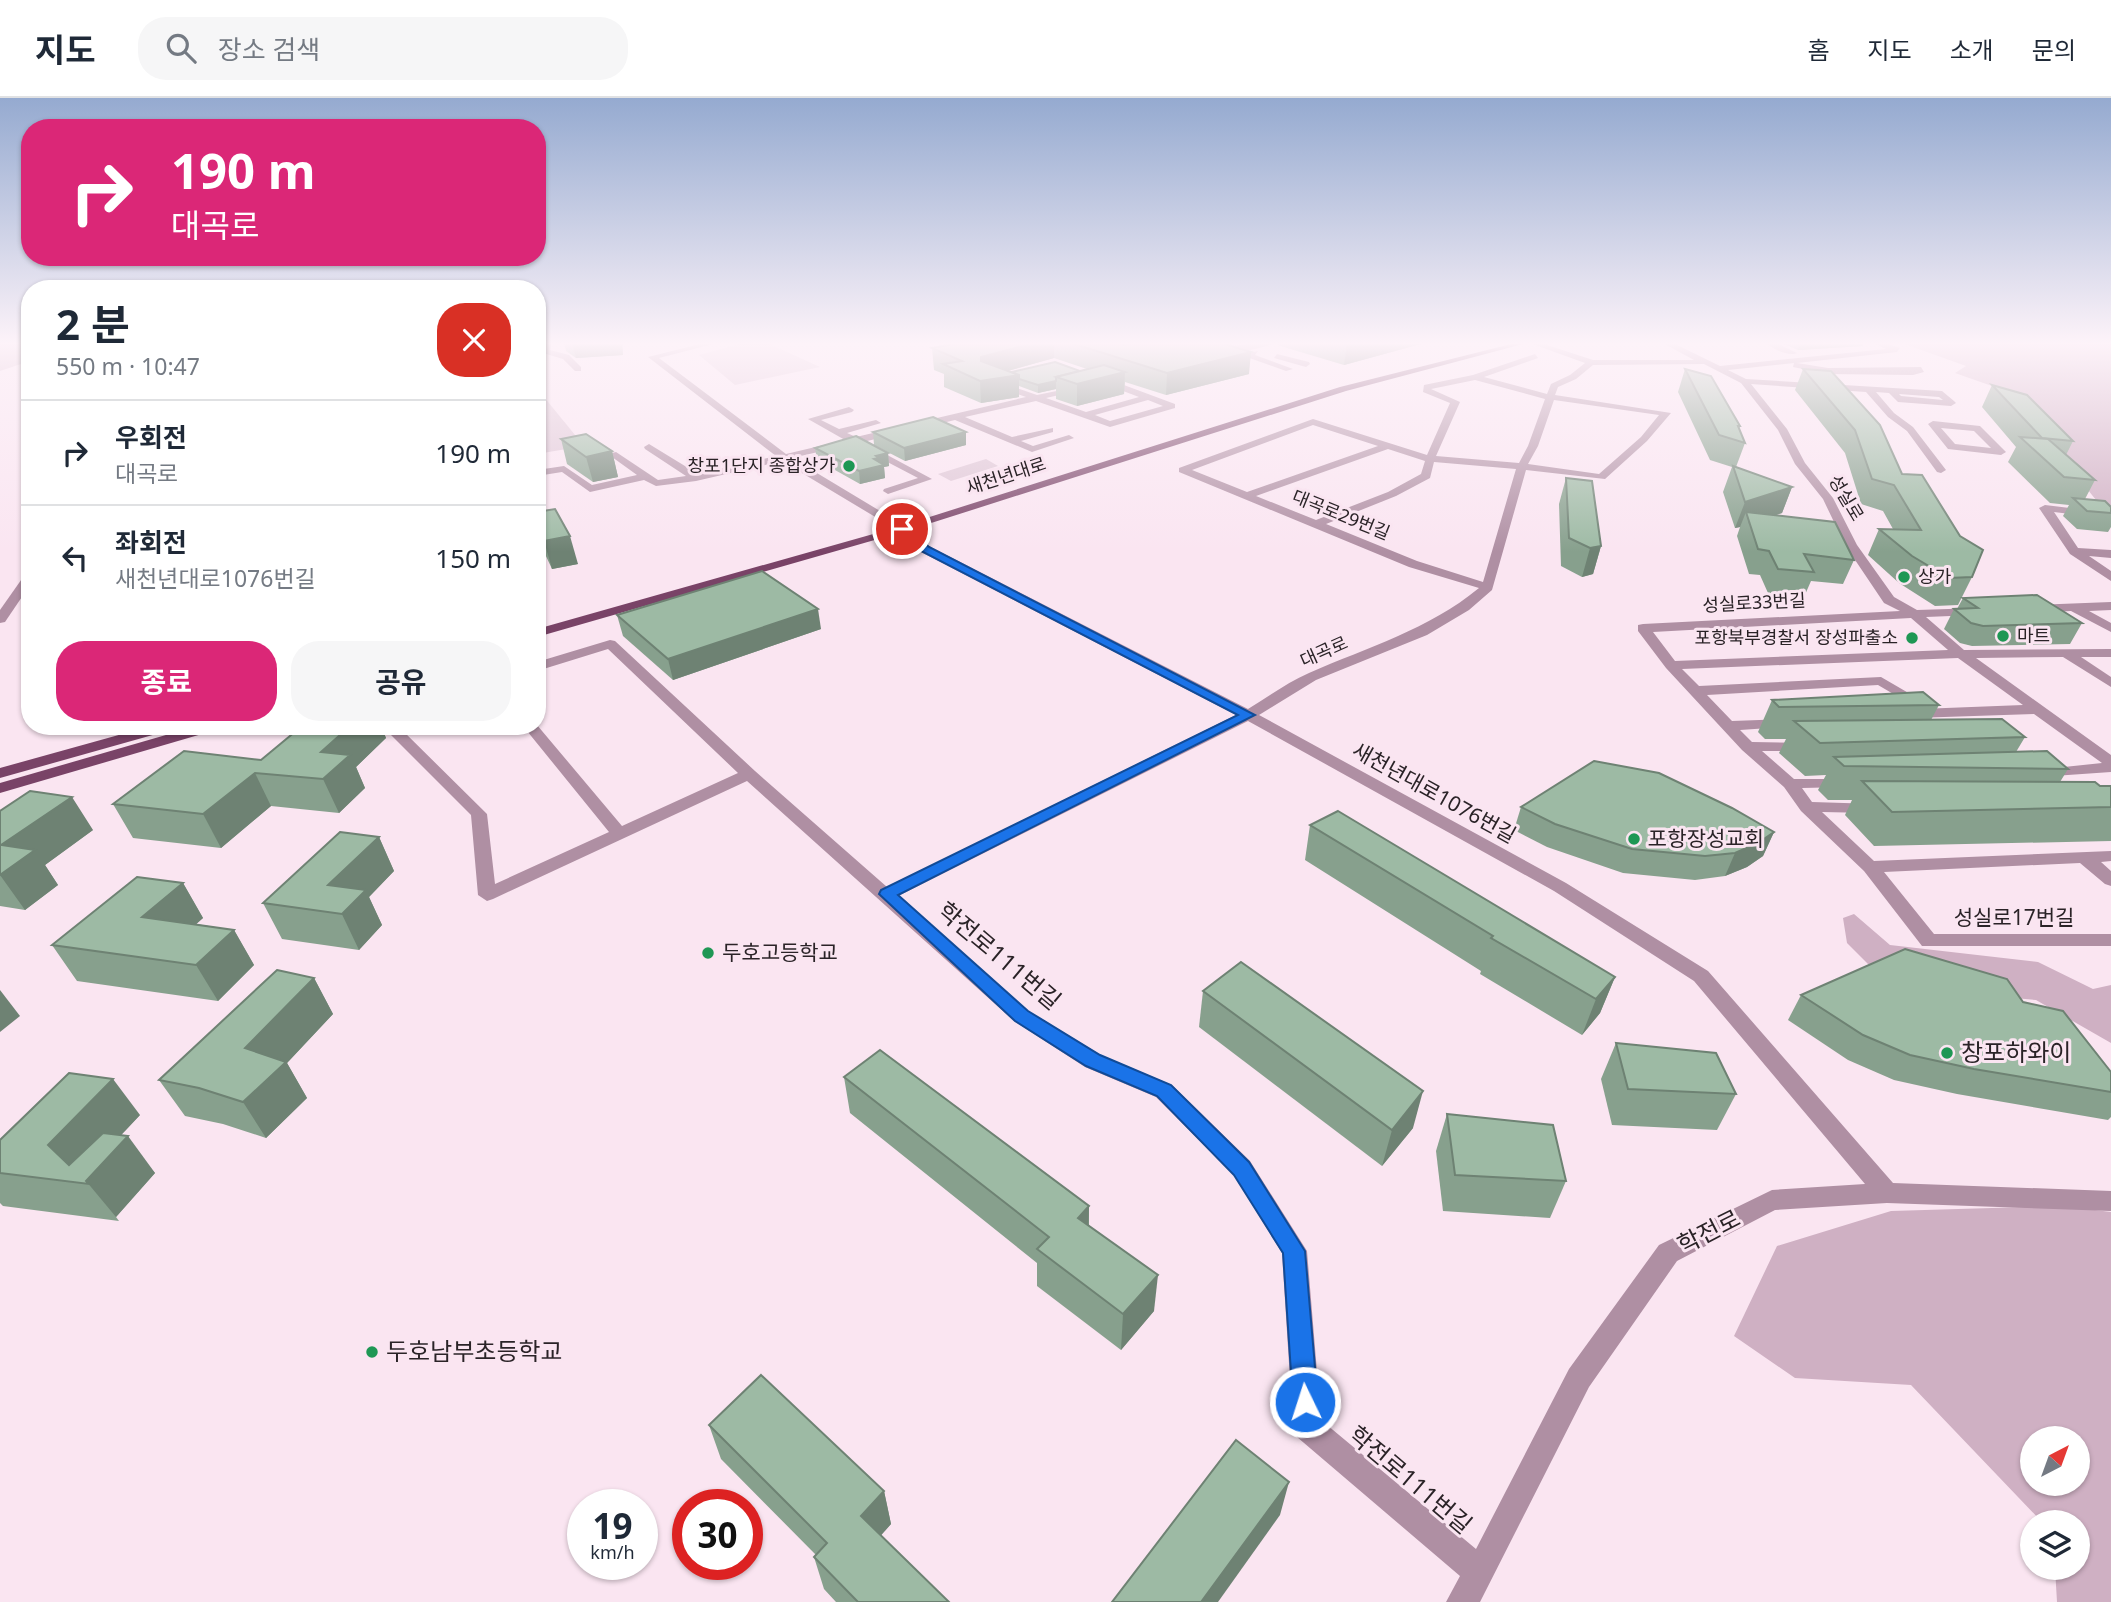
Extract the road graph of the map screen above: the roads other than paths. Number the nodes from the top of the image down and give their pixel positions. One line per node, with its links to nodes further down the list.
1 (727, 412): 28 (street, 새천년대로1076번길)
2 (840, 412): 19 (street)
3 (982, 412): 15 (street)
4 (1078, 412): 14 (street)
5 (1096, 412): 14 (street)
6 (1151, 412): 14 (street)
7 (1248, 412): 39 (main road, 새천년대로)
8 (1268, 412): 39 (main road, 새천년대로)
9 (1451, 412): 29 (street)
10 (1544, 412): 30 (street)
11 (1660, 412): 30 (street)
12 (1769, 412): 49 (street, 성실로)
13 (1889, 412): 18 (street)
14 (1086, 415)
15 (958, 418): 23 (street); 24 (street)
16 (871, 420): 19 (street)
17 (1887, 427): 18 (street)
18 (1910, 429): 21 (street); 31 (street)
19 (834, 430): 24 (street)
20 (1050, 430): 23 (street)
21 (1939, 432): 21 (street)
22 (1069, 438): 23 (street)
23 (1012, 440)
24 (856, 441): 28 (street); 35 (street)
25 (1386, 446): 29 (street); 36 (street); 36 (street, 대곡로29번길)
26 (649, 447): 34 (street)
27 (616, 455): 33 (street)
28 (786, 458): 34 (street); 39 (street, 새천년대로1076번길)
29 (1430, 459): 30 (street); 38 (street)
30 (1522, 466): 43 (street)
31 (1941, 470)
32 (546, 472): 33 (street)
33 (646, 476): 34 (street)
34 (696, 478)
35 (888, 491)
36 (1246, 496): 38 (street, 대곡로29번길)
37 (2111, 516): 40 (street)
38 (1316, 524): 43 (street, 대곡로29번길)
39 (897, 526): 51 (main road, 새천년대로); 53 (main road, 새천년대로); 64 (street, 새천년대로1076번길)
40 (2074, 551): 41 (street); 42 (street)
41 (2111, 554)
42 (2111, 577)
43 (1488, 587): 64 (street, 대곡로)
44 (21, 589): 50 (street)
45 (2111, 606): 46 (street)
46 (2074, 608): 47 (street); 52 (street)
47 (2021, 610)
48 (1994, 611): 49 (street)
49 (1913, 613): 55 (street, 성실로); 58 (street, 성실로33번길)
50 (0, 619)
51 (546, 620)
52 (2111, 628)
53 (546, 631)
54 (2111, 653): 56 (street)
55 (1961, 654): 56 (street); 58 (street); 61 (street, 성실로)
56 (2067, 654): 59 (street)
57 (546, 664): 76 (street, 학전로111번길)
58 (1671, 666): 60 (street)
59 (2111, 683)
60 (1695, 691): 62 (street); 66 (street)
61 (2040, 709): 62 (street); 74 (street, 성실로)
62 (1931, 713): 63 (street)
63 (1904, 714)
64 (1248, 715): 89 (street, 대곡로); 91 (street, 새천년대로1076번길)
65 (1797, 722): 66 (street)
66 (1730, 726): 73 (street)
67 (138, 735): 71 (main road)
68 (183, 735): 77 (main road)
69 (398, 735): 84 (street)
70 (537, 735): 84 (street)
71 (99, 746): 75 (main road); 77 (main road)
72 (1816, 746): 73 (street)
73 (1748, 747): 79 (street)
74 (2111, 764): 81 (street, 성실로)
75 (0, 773)
76 (749, 774): 84 (street); 89 (street, 학전로111번길)
77 (38, 777): 80 (main road)
78 (1857, 782): 79 (street)
79 (1790, 784): 82 (street, 성실로17번길)
80 (0, 788)
81 (2050, 793)
82 (1807, 807): 83 (street); 87 (street, 성실로17번길)
83 (1889, 808)
84 (618, 832)
85 (2111, 856): 86 (street)
86 (2085, 858): 87 (street); 88 (street)
87 (1870, 867): 90 (street, 성실로17번길)
88 (2111, 880)
89 (887, 894): 93 (street, 학전로111번길)
90 (2111, 940)
91 (1887, 1193): 92 (street, 학전로); 93 (street, 학전로)
92 (2111, 1201)
93 (1480, 1573): 94 (street, 학전로)
94 (1462, 1602)

